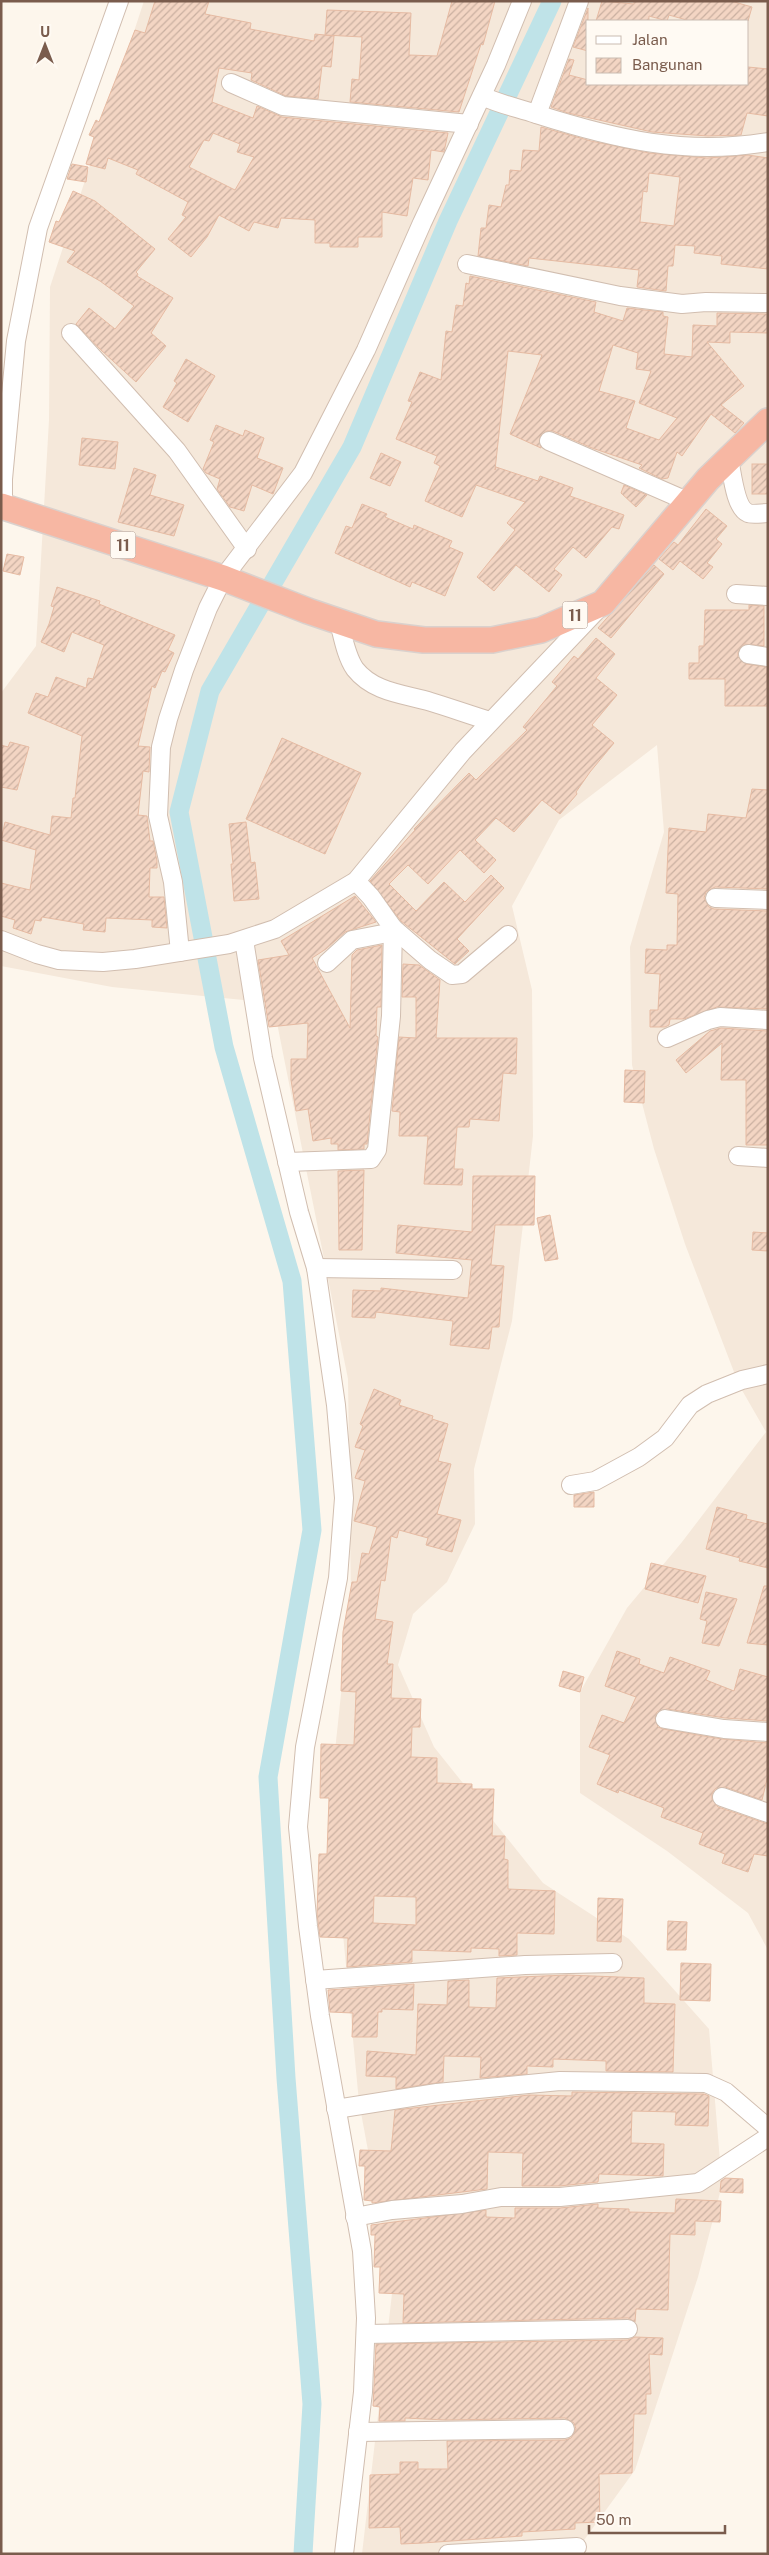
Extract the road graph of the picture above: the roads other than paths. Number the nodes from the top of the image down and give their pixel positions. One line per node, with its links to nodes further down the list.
1 (119, 1): 16 (street)
2 (522, 1): 5 (street)
3 (579, 1): 6 (street)
4 (231, 83): 7 (street)
5 (486, 97): 6 (street); 7 (street)
6 (535, 113): 8 (street)
7 (469, 124): 18 (street)
8 (768, 142)
9 (467, 264): 10 (street)
10 (768, 303)
11 (71, 333): 18 (street)
12 (768, 421): 14 (highway, 11)
13 (549, 441): 15 (street)
14 (729, 459): 15 (highway, 11); 17 (street)
15 (689, 502): 22 (highway, 11)
16 (2, 506): 19 (highway, 11)
17 (768, 513)
18 (247, 549): 19 (street)
19 (234, 583): 23 (highway, 11); 34 (street)
20 (736, 594): 21 (street)
21 (768, 596)
22 (603, 603): 23 (highway, 11); 26 (street)
23 (339, 622): 26 (street)
24 (748, 654): 25 (street)
25 (768, 657)
26 (490, 721): 27 (street)
27 (356, 881): 30 (street); 33 (street)
28 (715, 898): 29 (street)
29 (768, 900)
30 (394, 930): 31 (street); 35 (street); 40 (street)
31 (508, 935)
32 (1, 940): 34 (street)
33 (236, 942): 34 (street); 40 (street)
34 (185, 951)
35 (328, 963)
36 (768, 1020): 37 (street)
37 (666, 1038)
38 (738, 1156): 39 (street)
39 (768, 1158)
40 (287, 1162): 41 (street)
41 (316, 1268): 42 (street); 50 (street)
42 (453, 1270)
43 (768, 1374): 44 (street)
44 (571, 1485)
45 (665, 1719): 46 (street)
46 (768, 1732)
47 (722, 1797): 48 (street)
48 (768, 1813)
49 (614, 1963): 50 (street)
50 (315, 1980): 51 (street)
51 (336, 2109): 52 (street); 54 (street)
52 (768, 2128)
53 (768, 2137): 54 (street)
54 (355, 2218): 56 (street)
55 (628, 2329): 56 (street)
56 (366, 2334): 58 (street)
57 (565, 2429): 58 (street)
58 (358, 2432): 60 (street)
59 (577, 2547): 61 (street)
60 (344, 2554)
61 (448, 2554)

